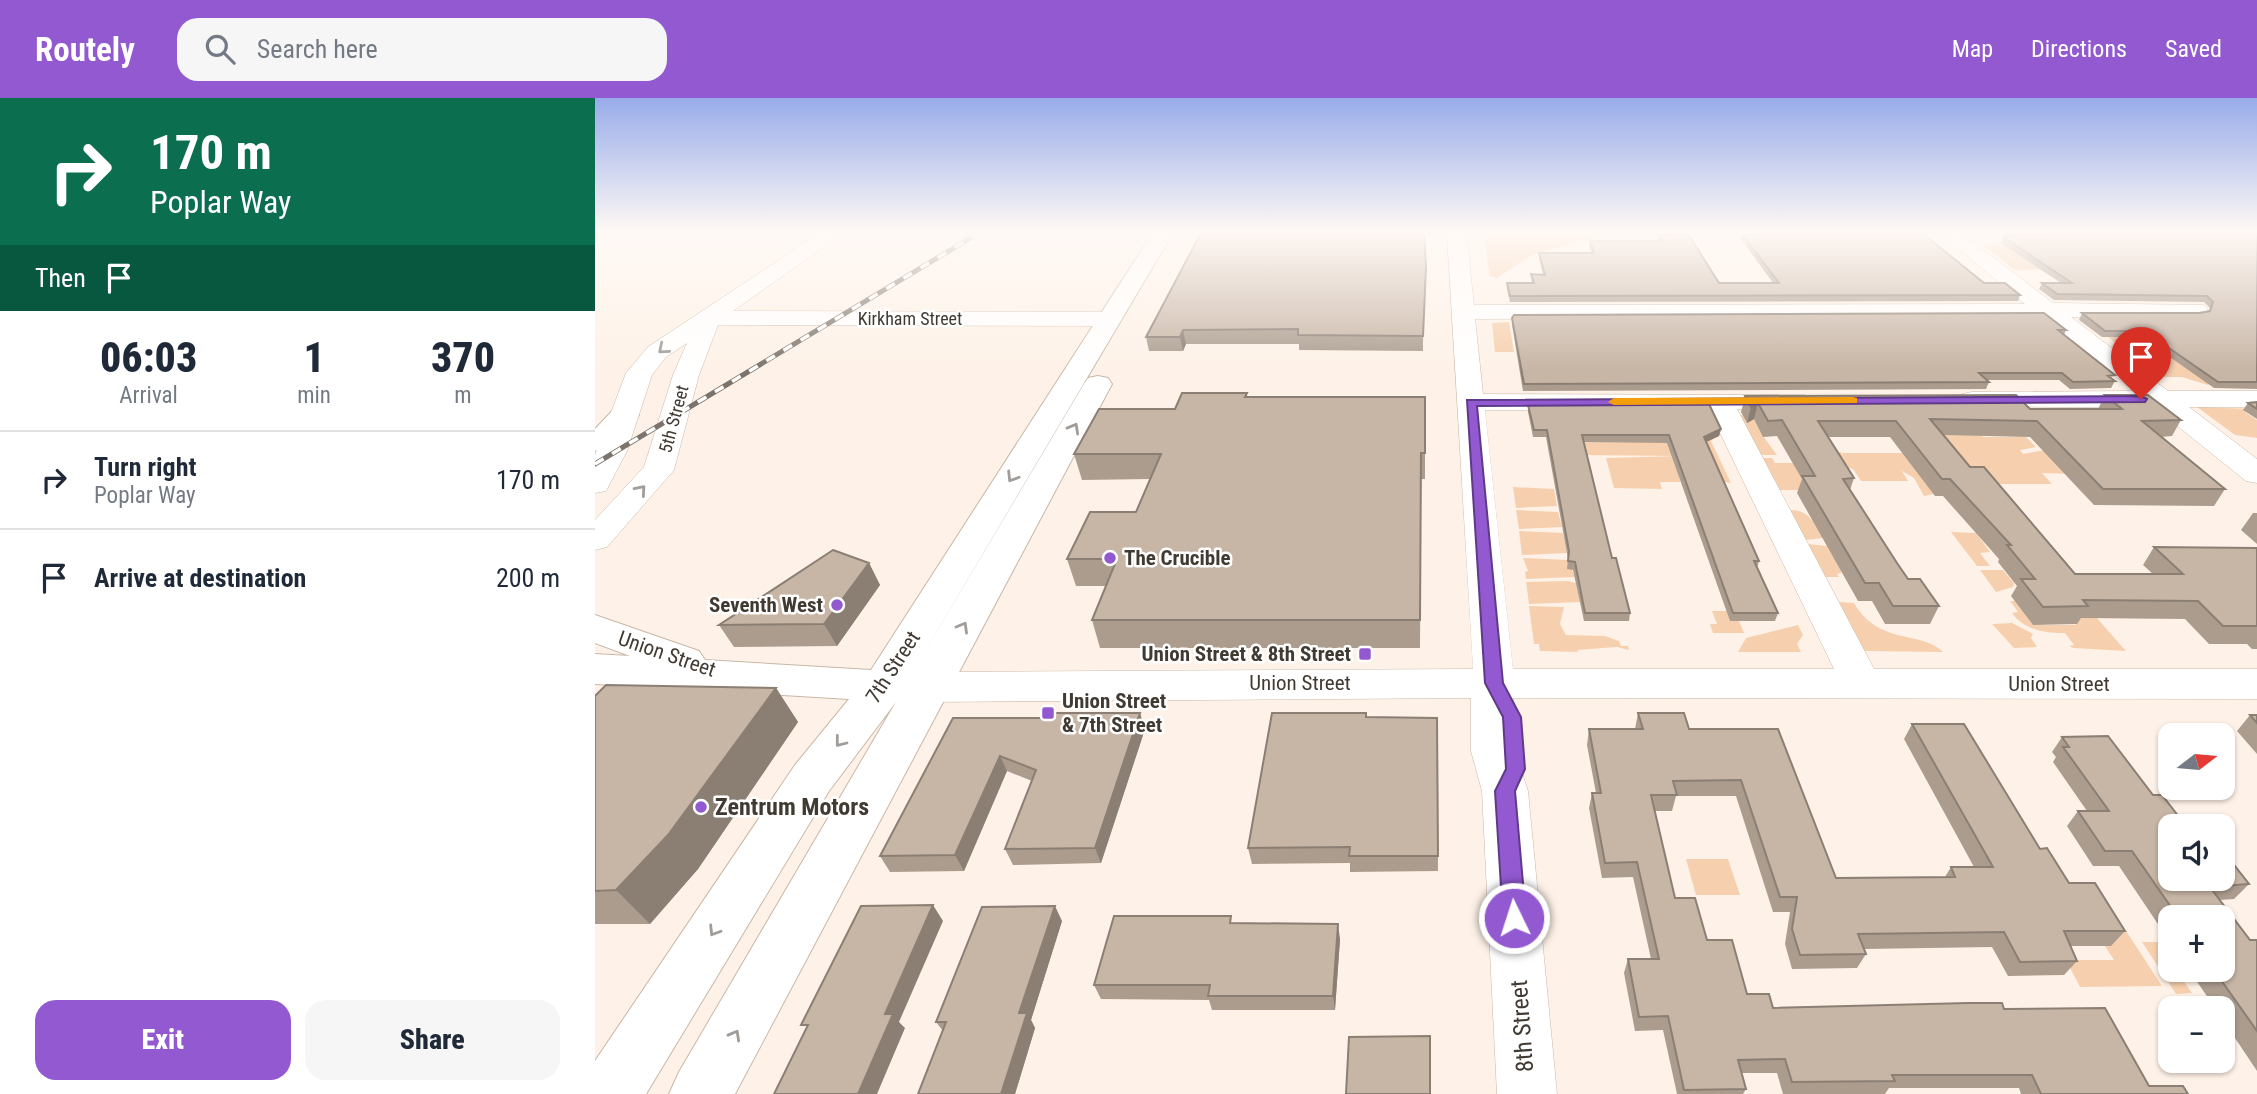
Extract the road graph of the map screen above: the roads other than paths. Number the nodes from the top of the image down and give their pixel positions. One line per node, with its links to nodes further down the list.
1 (769, 277): 9 (street, 5th Street)
2 (1135, 277): 10 (main road, 7th Street)
3 (1156, 277): 29 (main road, 7th Street, one-way to 3)
4 (1460, 277): 8 (street, 8th Street)
5 (2005, 277): 6 (street)
6 (2047, 310): 7 (street); 8 (street); 11 (street)
7 (2196, 310)
8 (1463, 312): 16 (street, 8th Street)
9 (709, 318): 10 (street, Kirkham Street); 17 (street, 5th Street, one-way to 17); 22 (street, 5th Street, one-way to 9)
10 (1109, 319): 29 (main road, 7th Street, one-way to 29)
11 (2162, 399): 12 (street); 13 (street); 19 (street)
12 (2257, 399)
13 (1948, 400)
14 (1719, 401): 15 (street); 16 (street); 27 (street)
15 (1824, 401)
16 (1471, 402): 26 (street, 8th Street)
17 (624, 415): 18 (main road); 21 (street, 5th Street)
18 (595, 442)
19 (2243, 452): 20 (street)
20 (2257, 474)
21 (595, 484)
22 (595, 540)
23 (595, 628): 25 (main road, Union Street)
24 (595, 668): 25 (main road, Union Street)
25 (740, 678): 29 (main road, Union Street)
26 (1494, 683): 27 (street, Union Street); 29 (street, Union Street); 32 (street, 8th Street)
27 (1861, 683): 28 (street, Union Street)
28 (2257, 684)
29 (906, 688): 30 (main road, 7th Street, one-way to 30); 31 (main road, 7th Street, one-way to 29)
30 (610, 1094)
31 (701, 1094)
32 (1528, 1094)

